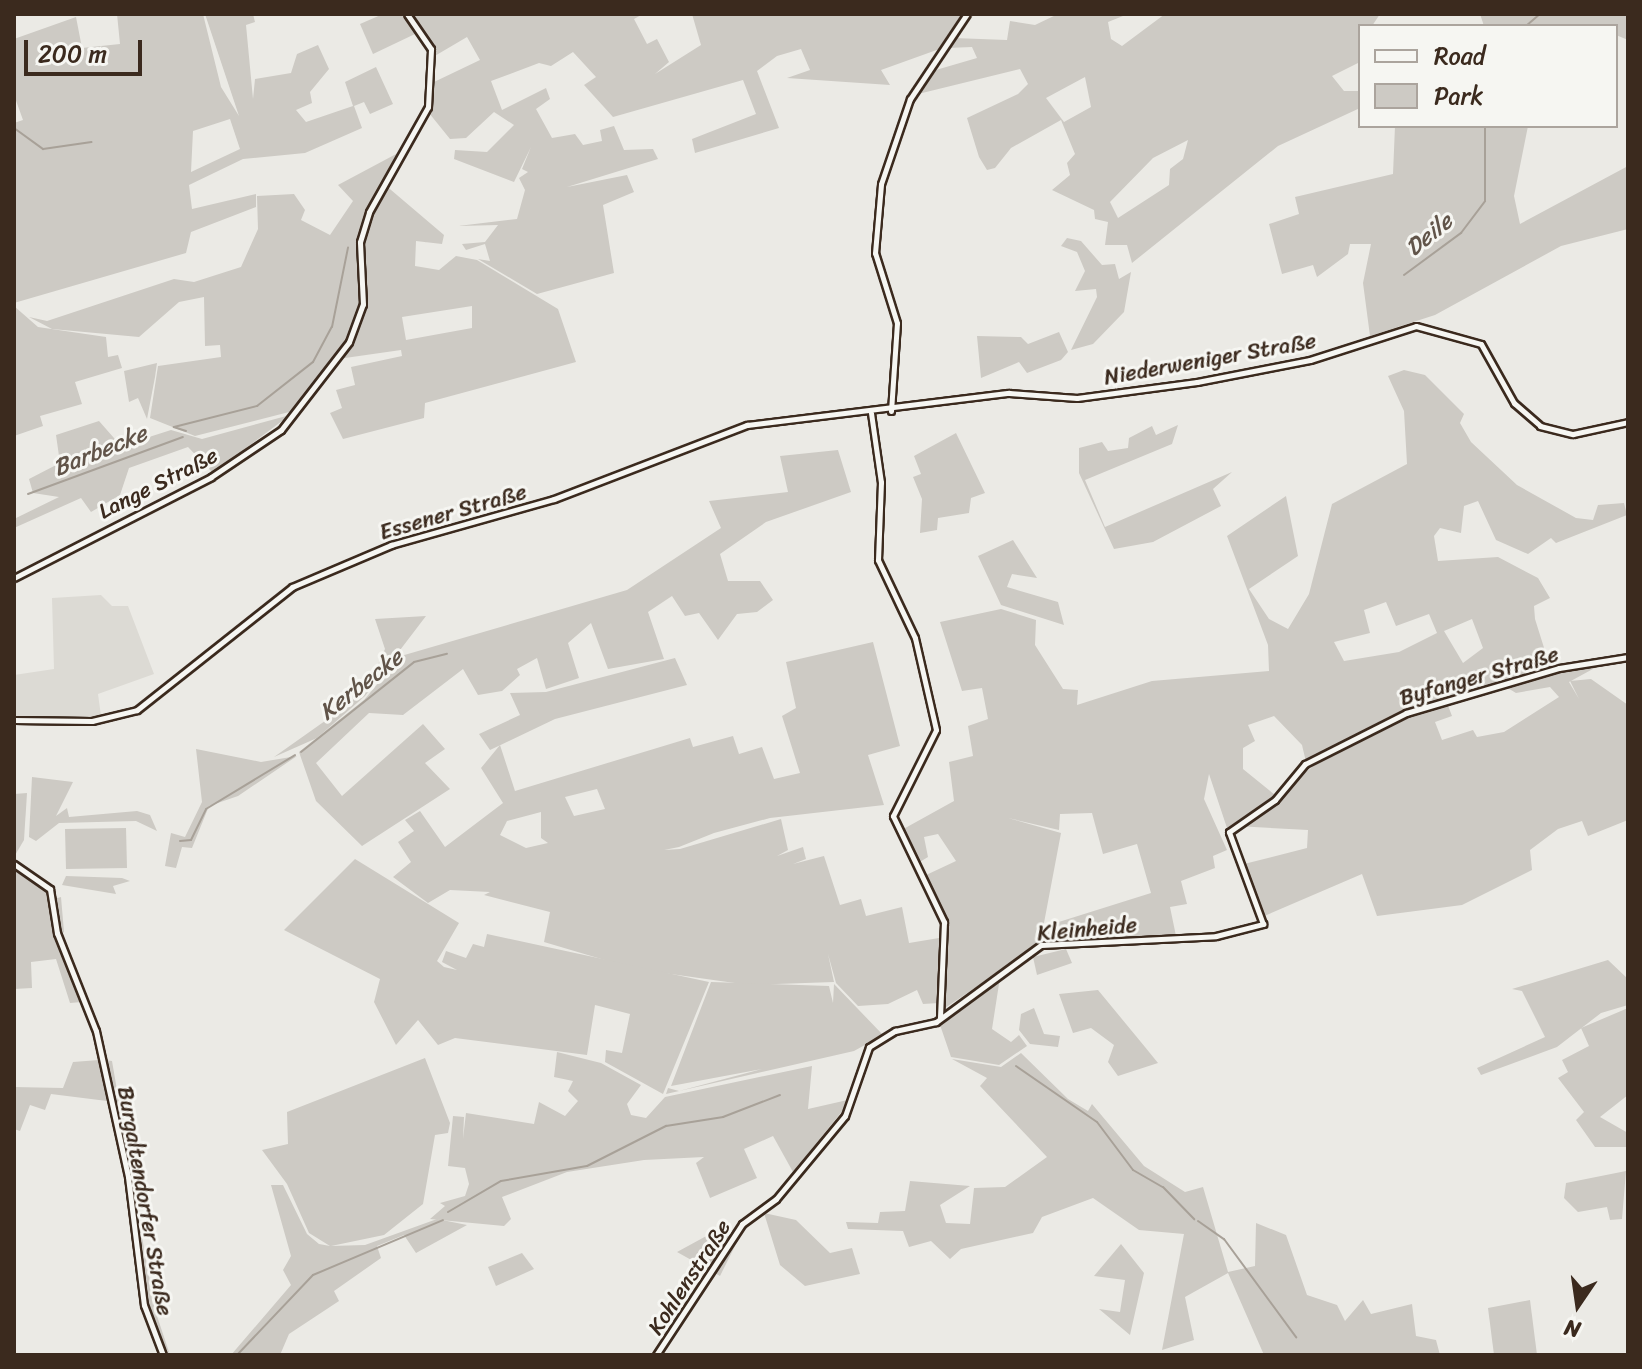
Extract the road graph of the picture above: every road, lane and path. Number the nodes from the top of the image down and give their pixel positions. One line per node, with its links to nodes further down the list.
1 (407, 14): 7 (street, Lange Straße)
2 (967, 14): 4 (street)
3 (937, 407): 4 (street, Essener Straße); 6 (street, Niederweniger Straße)
4 (891, 411): 5 (street, Essener Straße)
5 (871, 413): 9 (street, Essener Straße); 12 (street)
6 (1628, 422)
7 (14, 578)
8 (1628, 657): 11 (street, Byfanger Straße)
9 (14, 720)
10 (14, 864): 13 (street, Burgaltendorfer Straße)
11 (1263, 924): 12 (street, Kleinheide)
12 (938, 1020): 14 (street, Kohlenstraße)
13 (163, 1355)
14 (656, 1355)

